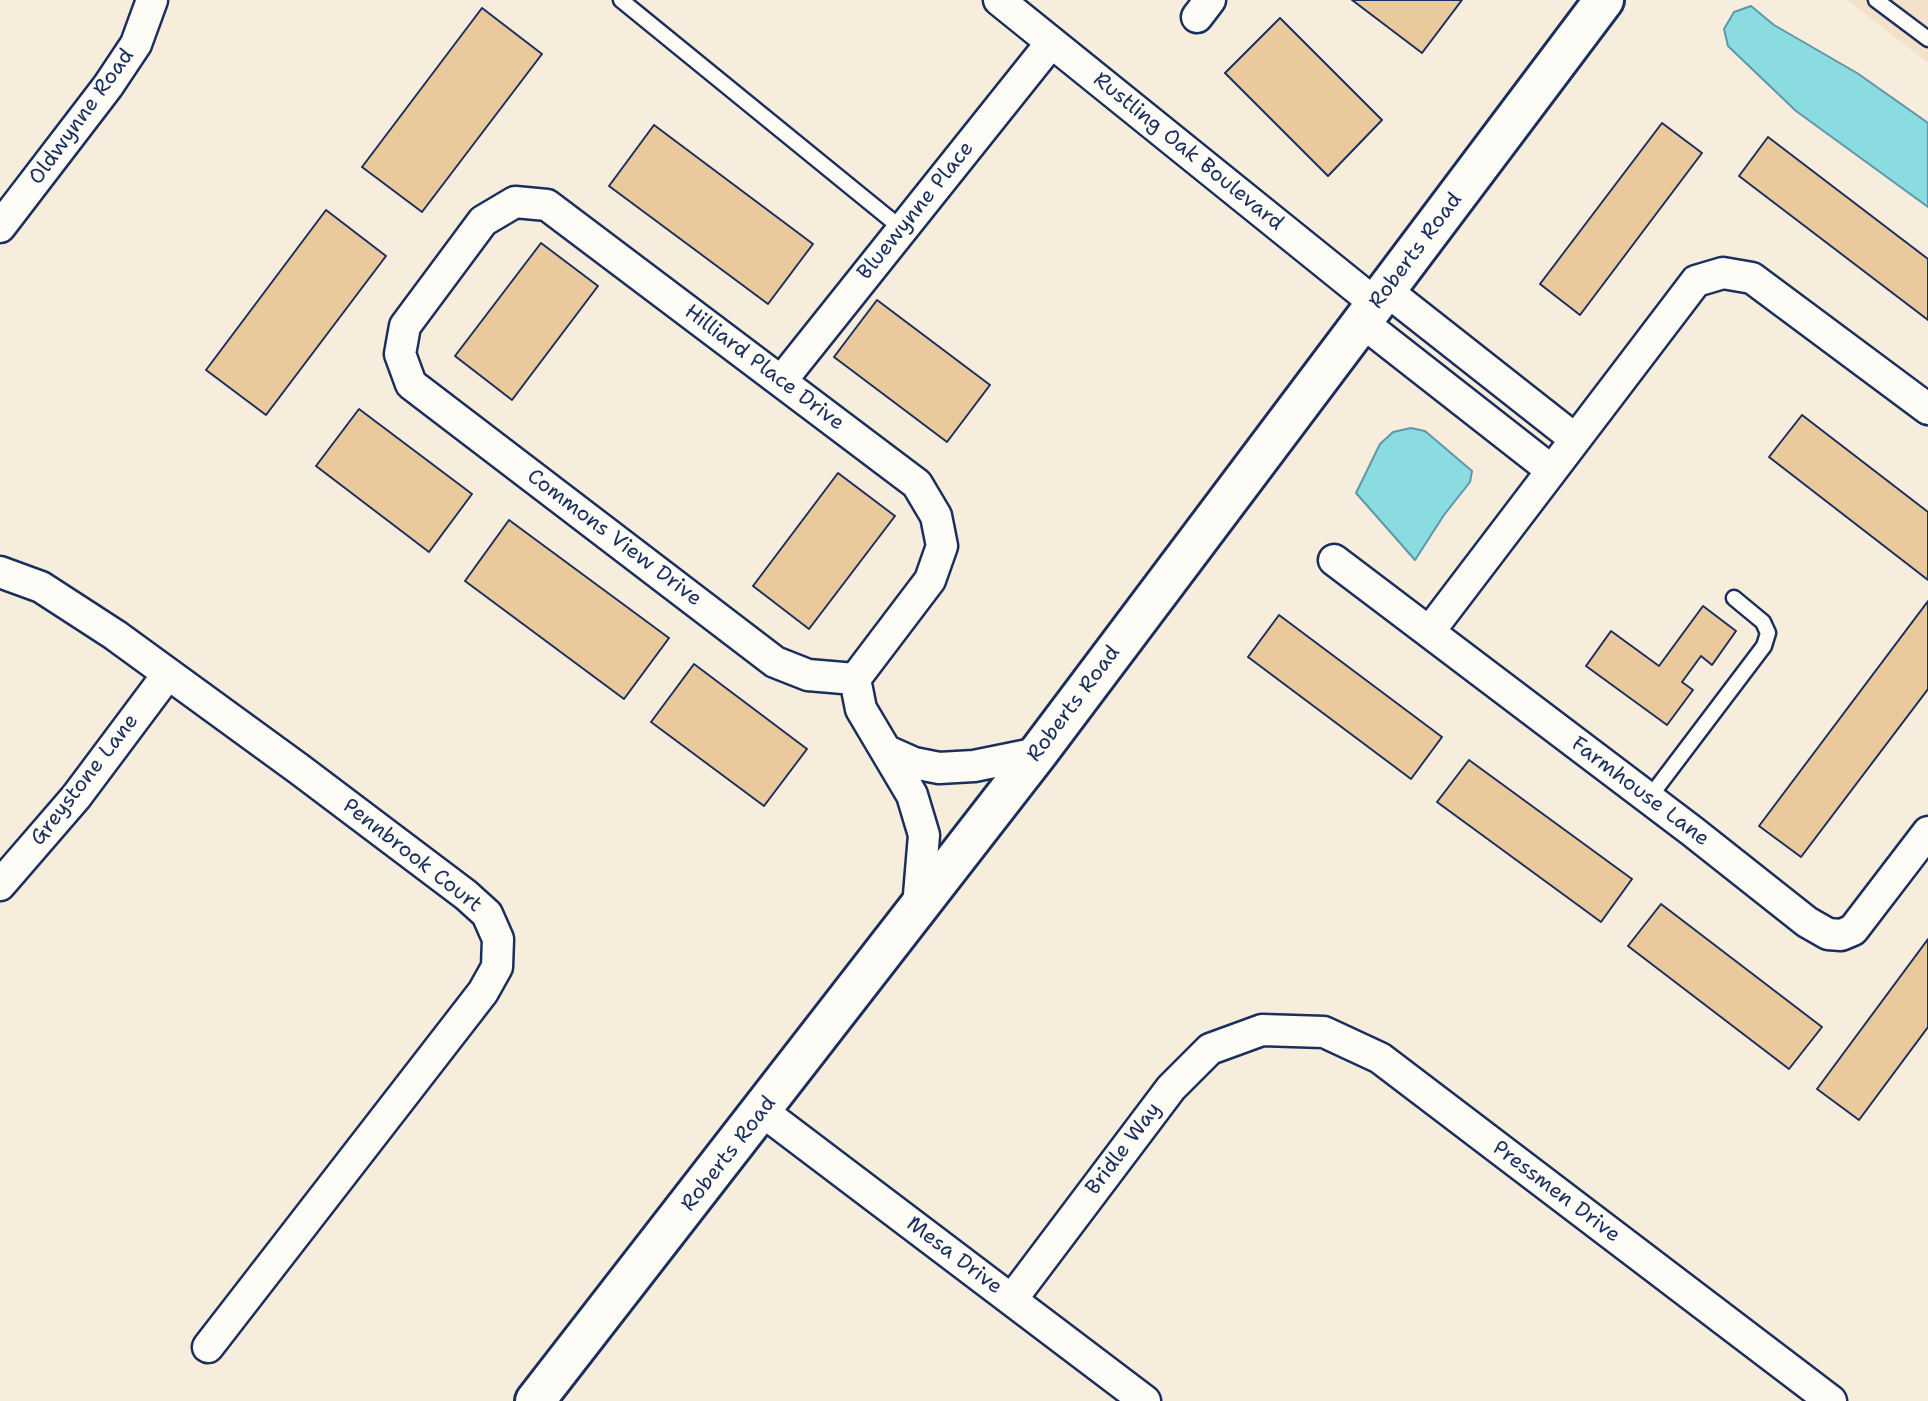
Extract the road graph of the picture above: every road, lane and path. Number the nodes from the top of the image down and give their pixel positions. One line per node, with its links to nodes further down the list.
1 (152, 0): 8 (street, Oldwynne Road)
2 (621, 0): 9 (lane)
3 (999, 0): 7 (street, Rustling Oak Boulevard)
4 (1876, 0): 6 (lane)
5 (1598, 2): 10 (main road, Roberts Road)
6 (1928, 39)
7 (1051, 43): 9 (street, Bluewynne Place); 10 (street, Rustling Oak Boulevard)
8 (0, 227)
9 (901, 228): 12 (street, Bluewynne Place)
10 (1375, 306): 14 (street); 15 (street); 23 (main road, Roberts Road)
11 (400, 355): 12 (street, Hilliard Place Drive); 21 (street, Commons View Drive)
12 (782, 380): 21 (street, Hilliard Place Drive)
13 (1928, 409): 14 (street)
14 (1575, 439): 15 (street)
15 (1551, 470): 19 (street)
16 (1334, 560): 19 (street, Farmhouse Lane)
17 (0, 572): 20 (street, Pennbrook Court)
18 (1734, 598): 24 (lane)
19 (1429, 632): 24 (street, Farmhouse Lane)
20 (168, 674): 26 (street, Greystone Lane); 31 (street, Pennbrook Court)
21 (855, 679): 22 (street)
22 (887, 751): 23 (street); 27 (street)
23 (1038, 753): 27 (main road, Roberts Road)
24 (1648, 797): 25 (street, Farmhouse Lane)
25 (1928, 832)
26 (0, 885)
27 (918, 907): 29 (main road, Roberts Road)
28 (1262, 1030): 30 (street, Bridle Way); 34 (street, Pressmen Drive)
29 (762, 1111): 30 (street, Mesa Drive); 32 (main road, Roberts Road)
30 (1012, 1299): 33 (street, Mesa Drive)
31 (208, 1347)
32 (536, 1401)
33 (1145, 1401)
34 (1831, 1401)

